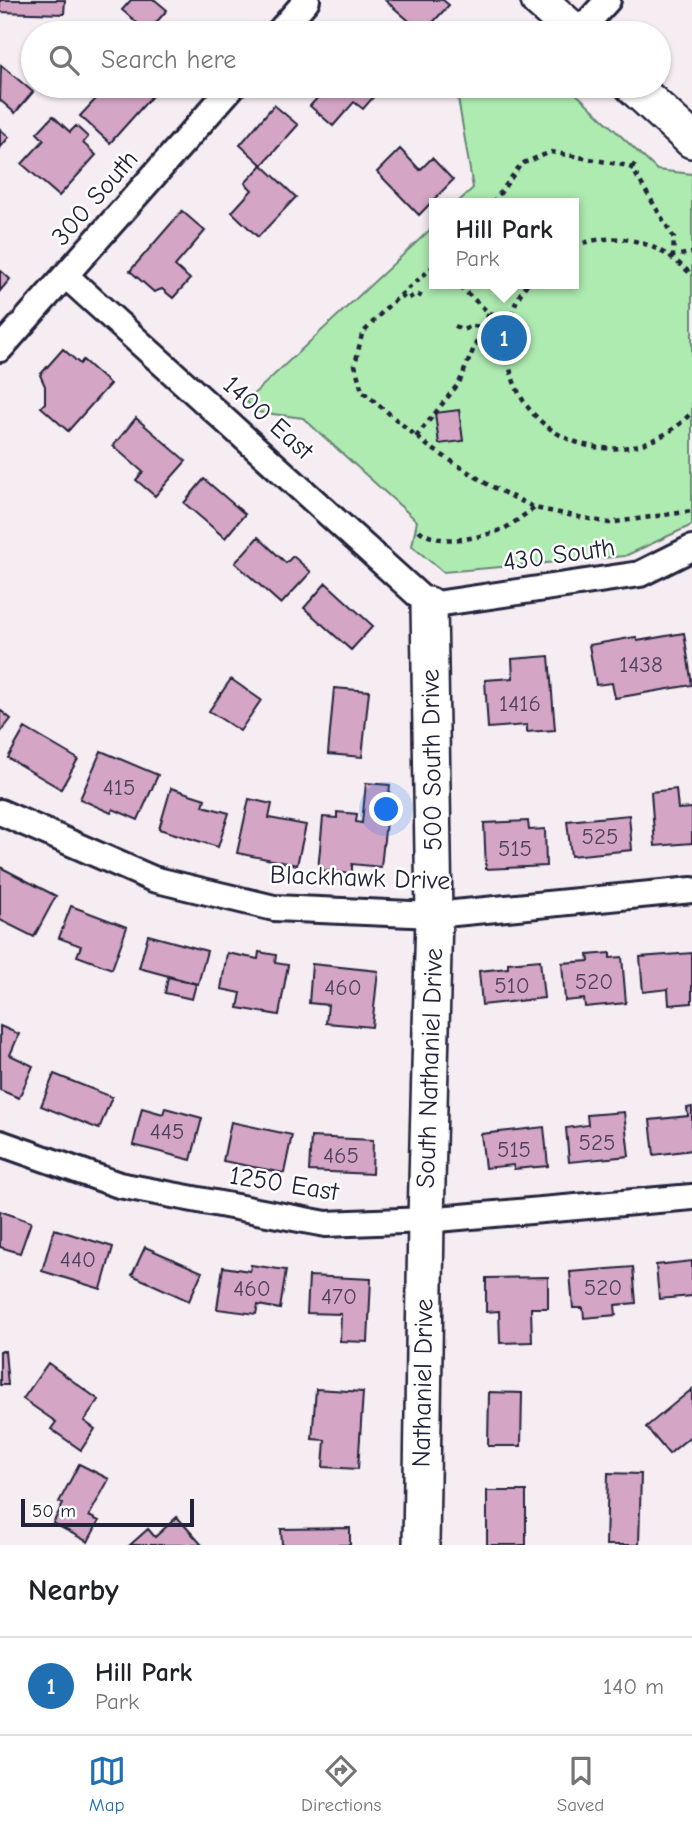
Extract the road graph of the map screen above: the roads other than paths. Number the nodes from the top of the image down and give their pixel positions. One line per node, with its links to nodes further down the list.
1 (307, 0): 4 (street)
2 (539, 0): 5 (street)
3 (608, 0): 6 (street)
4 (289, 21)
5 (563, 21)
6 (588, 21)
7 (222, 98): 10 (street, 300 South)
8 (646, 98): 9 (street)
9 (692, 140)
10 (66, 276): 11 (street, 300 South); 13 (street, 1400 East)
11 (0, 349)
12 (692, 548): 13 (street, 430 South)
13 (429, 604): 16 (street, 500 South Drive)
14 (0, 812): 16 (street, Blackhawk Drive)
15 (692, 890): 16 (street, Blackhawk Drive)
16 (434, 915): 19 (street, South Nathaniel Drive)
17 (0, 1143): 19 (street, 1250 East)
18 (692, 1197): 19 (street, 1250 East)
19 (426, 1220): 20 (street, Nathaniel Drive)
20 (421, 1545)

